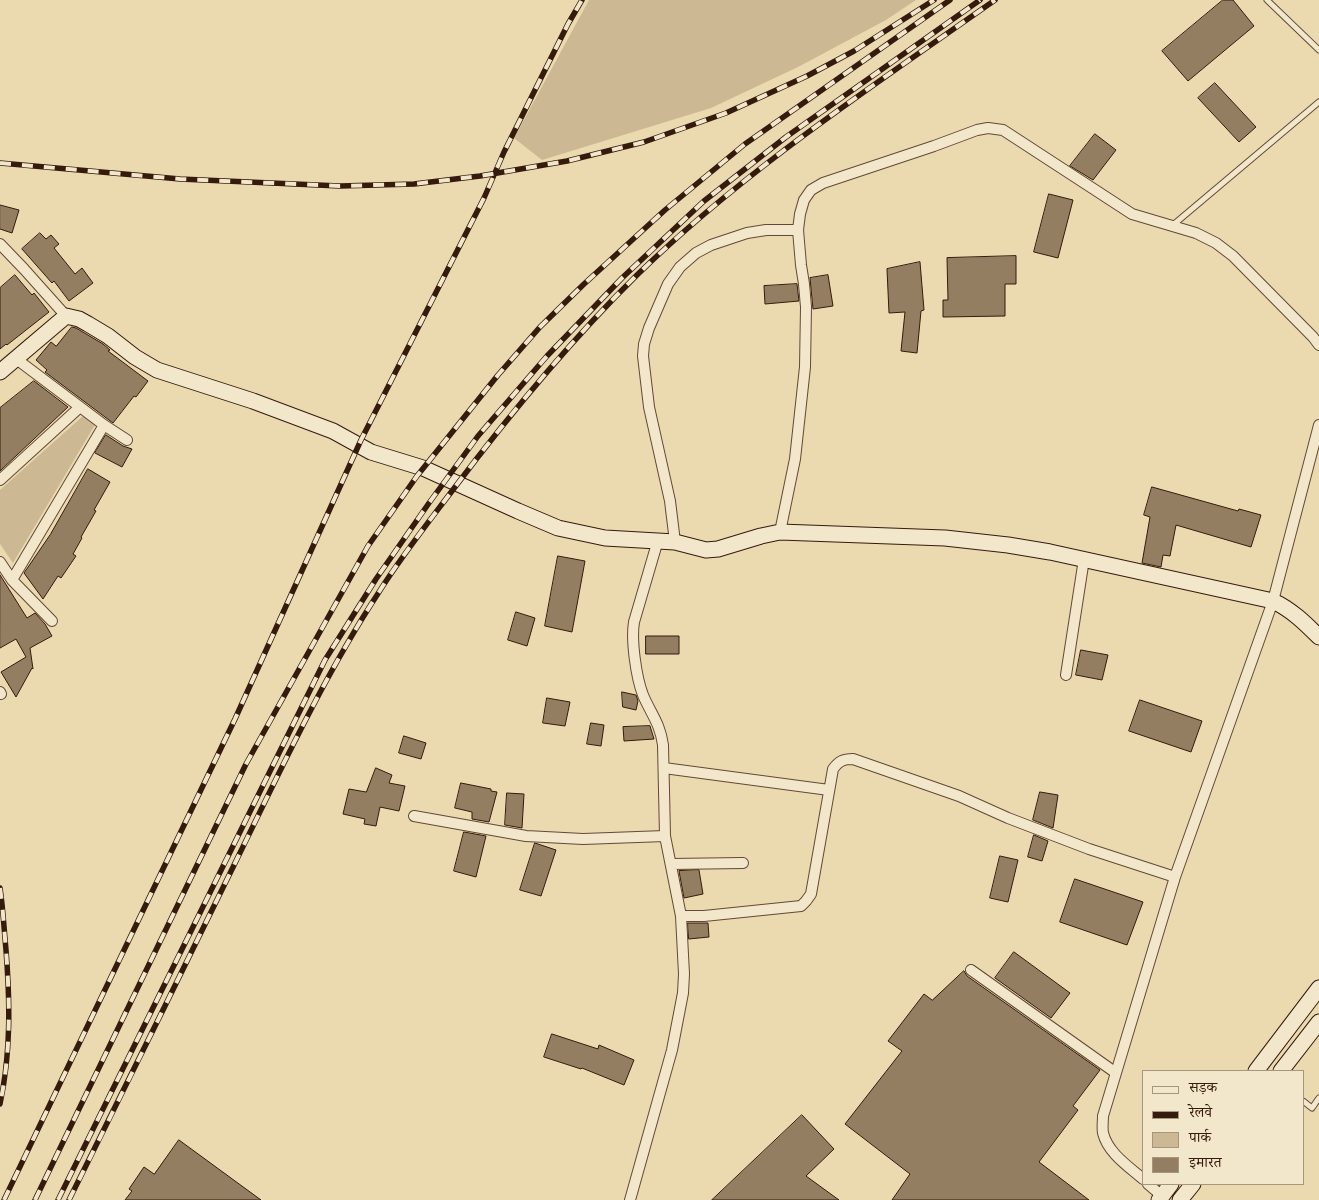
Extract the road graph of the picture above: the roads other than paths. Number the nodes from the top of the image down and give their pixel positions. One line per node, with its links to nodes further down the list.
1 (1266, 0): 2 (lane)
2 (1319, 50)
3 (1319, 102): 4 (lane)
4 (1173, 226): 5 (street); 8 (street)
5 (798, 230): 16 (street); 18 (street)
6 (2, 249): 7 (street)
7 (66, 316): 9 (street); 17 (street)
8 (1319, 345)
9 (15, 358): 10 (street); 11 (street)
10 (0, 372)
11 (80, 407): 12 (street); 15 (street)
12 (104, 425): 14 (street); 21 (street)
13 (1319, 425): 22 (street)
14 (127, 440)
15 (0, 480)
16 (780, 532): 18 (street); 19 (street)
17 (658, 540): 18 (street); 26 (street)
18 (675, 542)
19 (1084, 559): 22 (street); 25 (street)
20 (0, 562): 21 (street)
21 (12, 580): 23 (street)
22 (1273, 601): 24 (street); 32 (street)
23 (52, 621)
24 (1319, 637)
25 (1066, 675)
26 (664, 768): 27 (street); 29 (street)
27 (829, 790): 32 (street); 33 (street)
28 (414, 816): 29 (street)
29 (665, 836): 31 (street)
30 (743, 862): 31 (street)
31 (671, 864): 33 (street)
32 (1175, 877): 39 (street)
33 (681, 916): 46 (street)
34 (971, 970): 39 (street)
35 (1319, 988): 37 (street)
36 (1319, 1022): 38 (street)
37 (1257, 1070)
38 (1282, 1070)
39 (1116, 1073): 42 (street)
40 (1319, 1098): 41 (lane)
41 (1304, 1102)
42 (1142, 1178)
43 (1150, 1185): 45 (street)
44 (1192, 1185): 47 (street)
45 (1164, 1193)
46 (630, 1200)
47 (1180, 1200)

